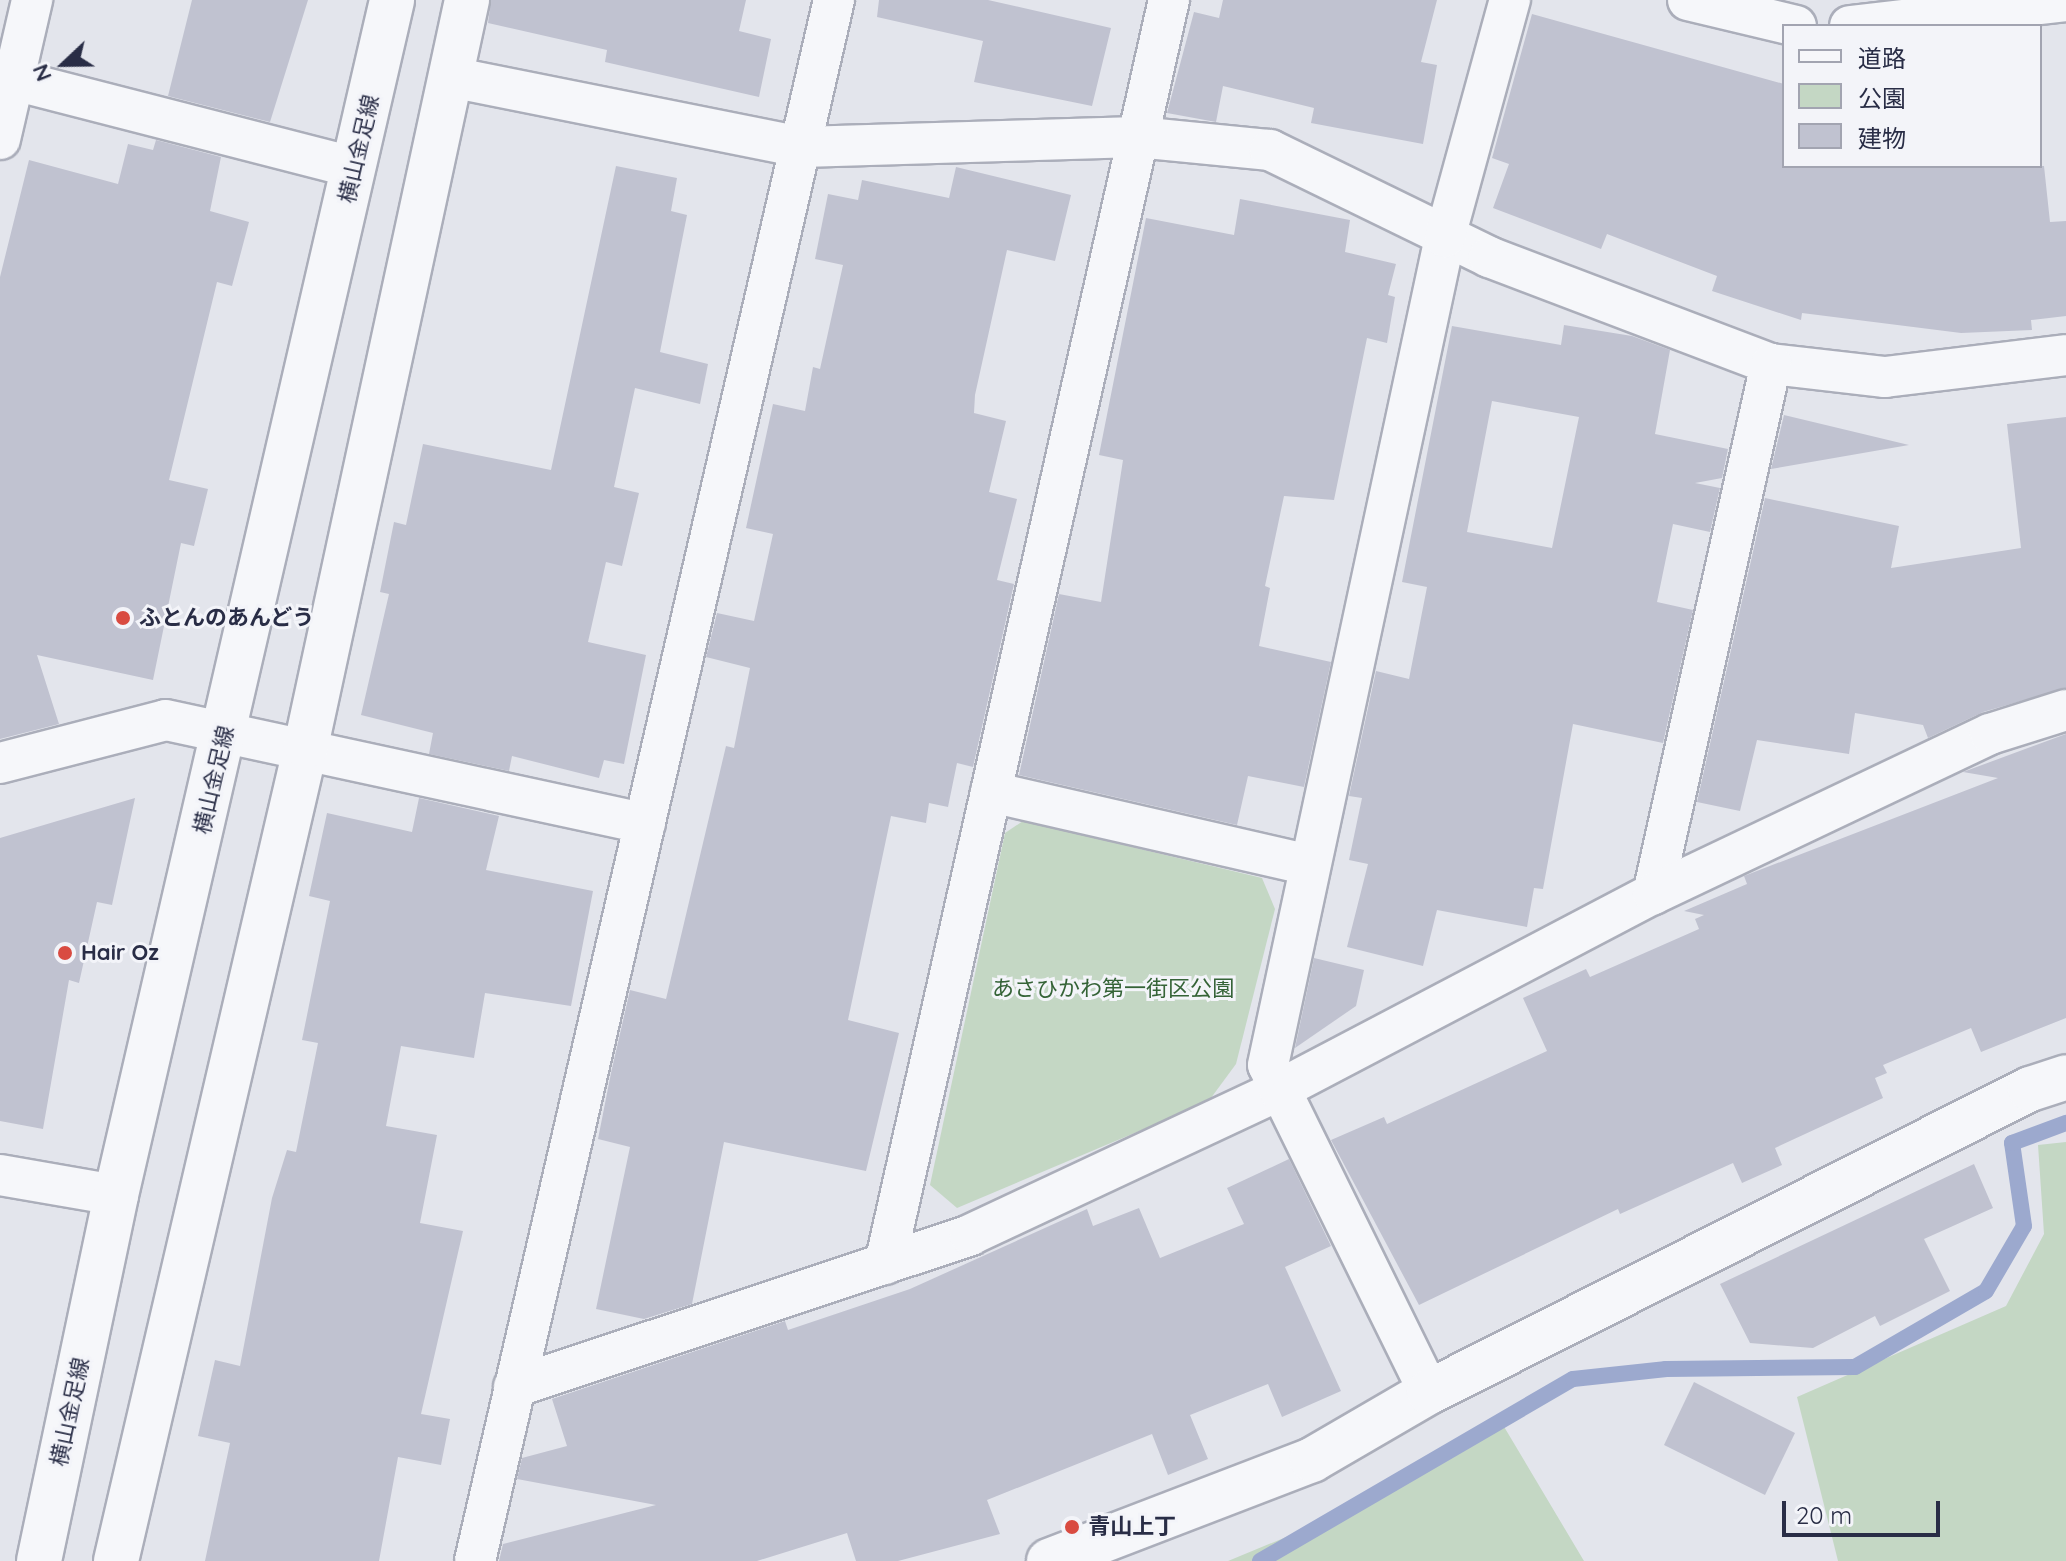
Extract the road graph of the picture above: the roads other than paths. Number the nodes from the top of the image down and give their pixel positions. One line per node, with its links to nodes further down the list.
1 (32, 0): 12 (street)
2 (392, 0): 16 (street, 横山金足線)
3 (467, 0): 11 (street)
4 (834, 0): 15 (street)
5 (1169, 0): 13 (street)
6 (1510, 0): 17 (street)
7 (1688, 0): 9 (street)
8 (2066, 1): 10 (street)
9 (1788, 24)
10 (1867, 24)
11 (451, 77): 15 (street); 22 (street)
12 (14, 80): 14 (street); 16 (street)
13 (1137, 137): 15 (street); 17 (street); 24 (street)
14 (0, 139)
15 (802, 147): 25 (street)
16 (354, 167): 21 (street, 横山金足線)
17 (1445, 237): 19 (street); 26 (street)
18 (2066, 355): 19 (street)
19 (1771, 364): 27 (street)
20 (2066, 710): 27 (street)
21 (225, 731): 22 (street); 23 (street); 31 (street, 横山金足線)
22 (306, 746): 25 (street); 36 (street)
23 (0, 763)
24 (991, 792): 26 (street); 32 (street)
25 (645, 824): 33 (street)
26 (1310, 865): 29 (street)
27 (1653, 894): 29 (street)
28 (2066, 1077): 34 (street)
29 (1279, 1090): 32 (street); 34 (street)
30 (0, 1175): 31 (street)
31 (116, 1195): 35 (street, 横山金足線)
32 (885, 1264): 33 (street)
33 (514, 1387): 37 (street)
34 (1429, 1392): 38 (street)
35 (39, 1561)
36 (116, 1561)
37 (475, 1561)
38 (1049, 1561)

